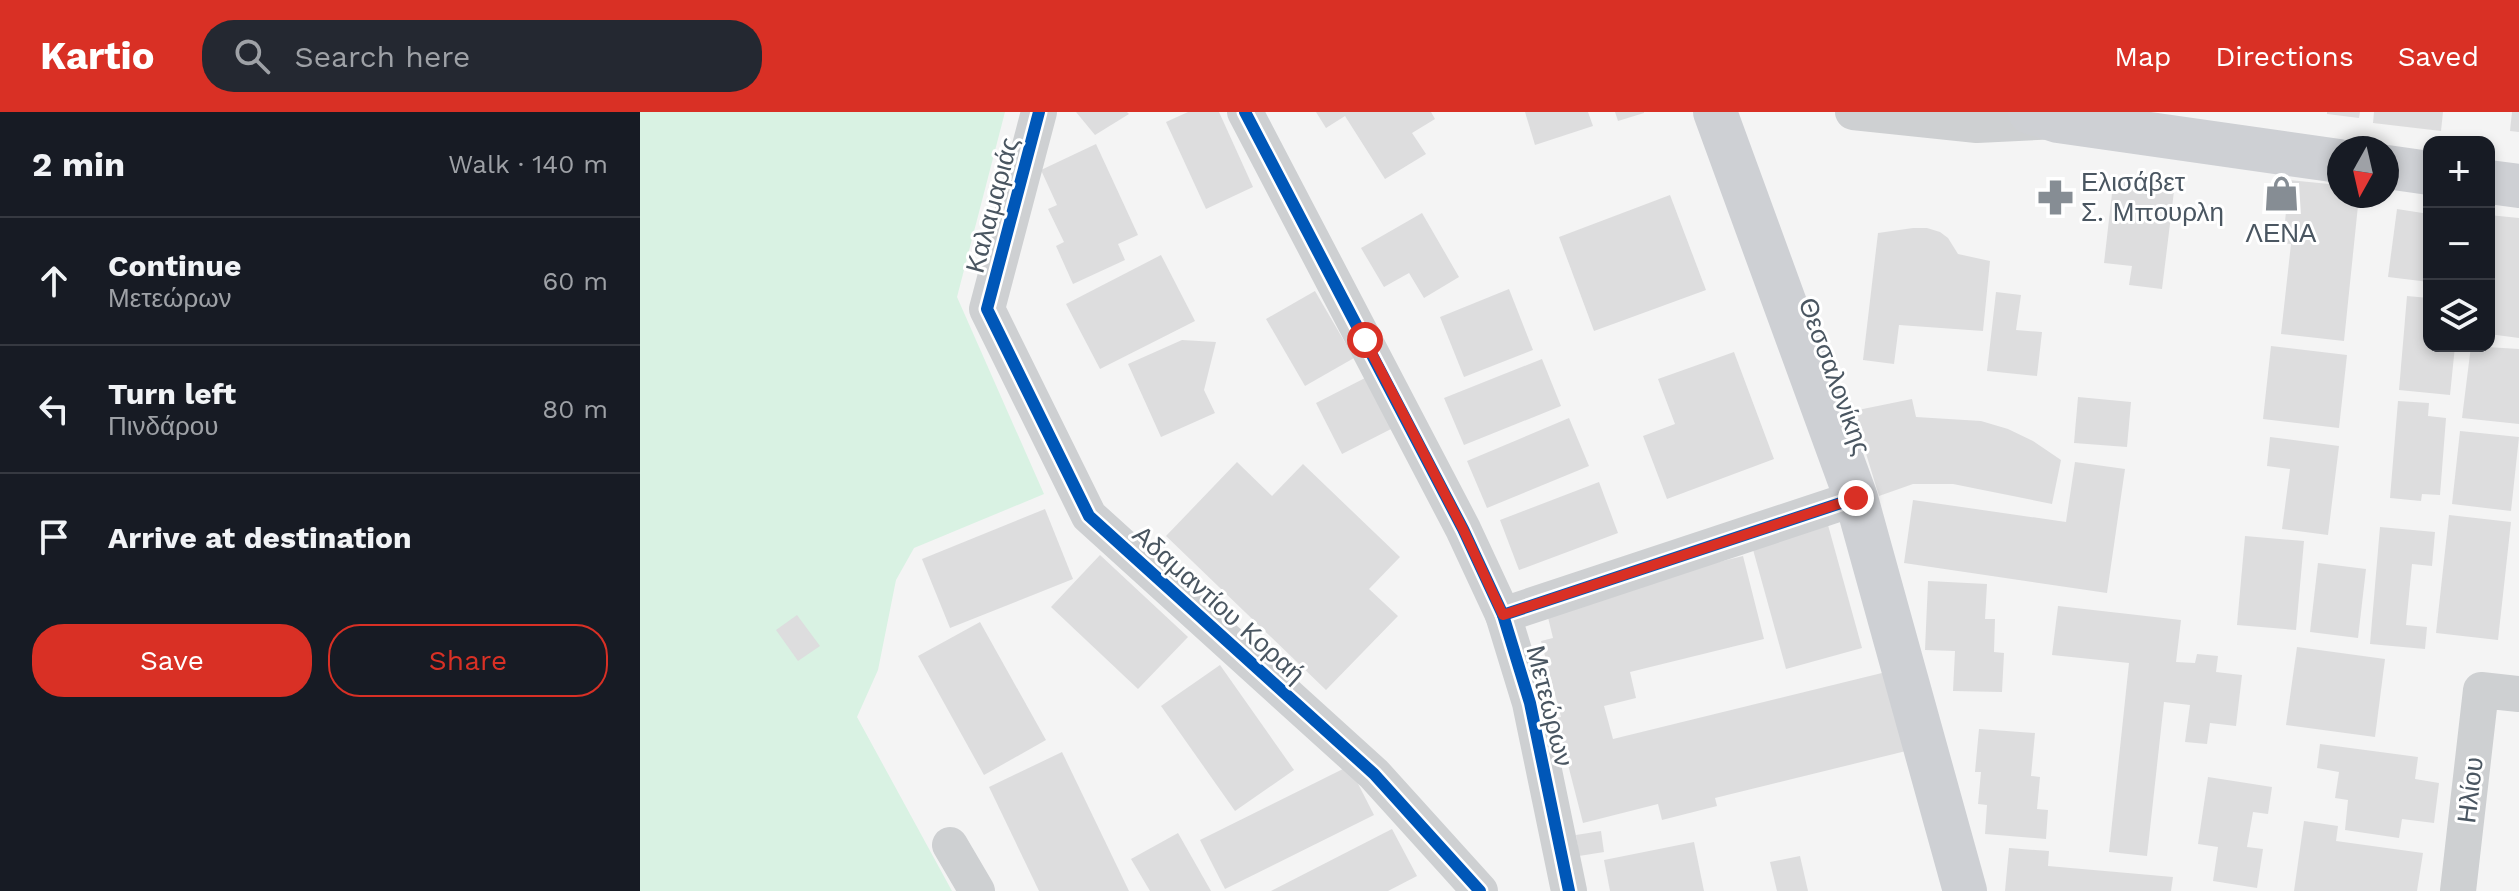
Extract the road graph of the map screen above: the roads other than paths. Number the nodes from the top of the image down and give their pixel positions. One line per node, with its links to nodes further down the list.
1 (1039, 112): 11 (street, Καλαμαριάς)
2 (1245, 112): 13 (street, Μετεώρων)
3 (1715, 112): 12 (main road, Θεσσαλονίκης)
4 (1853, 112): 5 (street)
5 (2049, 115): 6 (main road)
6 (2327, 159)
7 (2399, 169): 8 (main road)
8 (2423, 172)
9 (2495, 183): 10 (main road)
10 (2519, 186)
11 (987, 309): 17 (street, Αδαμαντίου Κοραή)
12 (1856, 498): 13 (street); 19 (main road, Θεσσαλονίκης)
13 (1503, 615): 18 (street, Μετεώρων)
14 (2519, 694): 20 (street, Ηλίου)
15 (950, 845): 16 (street)
16 (977, 891)
17 (1480, 891)
18 (1569, 891)
19 (1965, 891)
20 (2458, 891)

